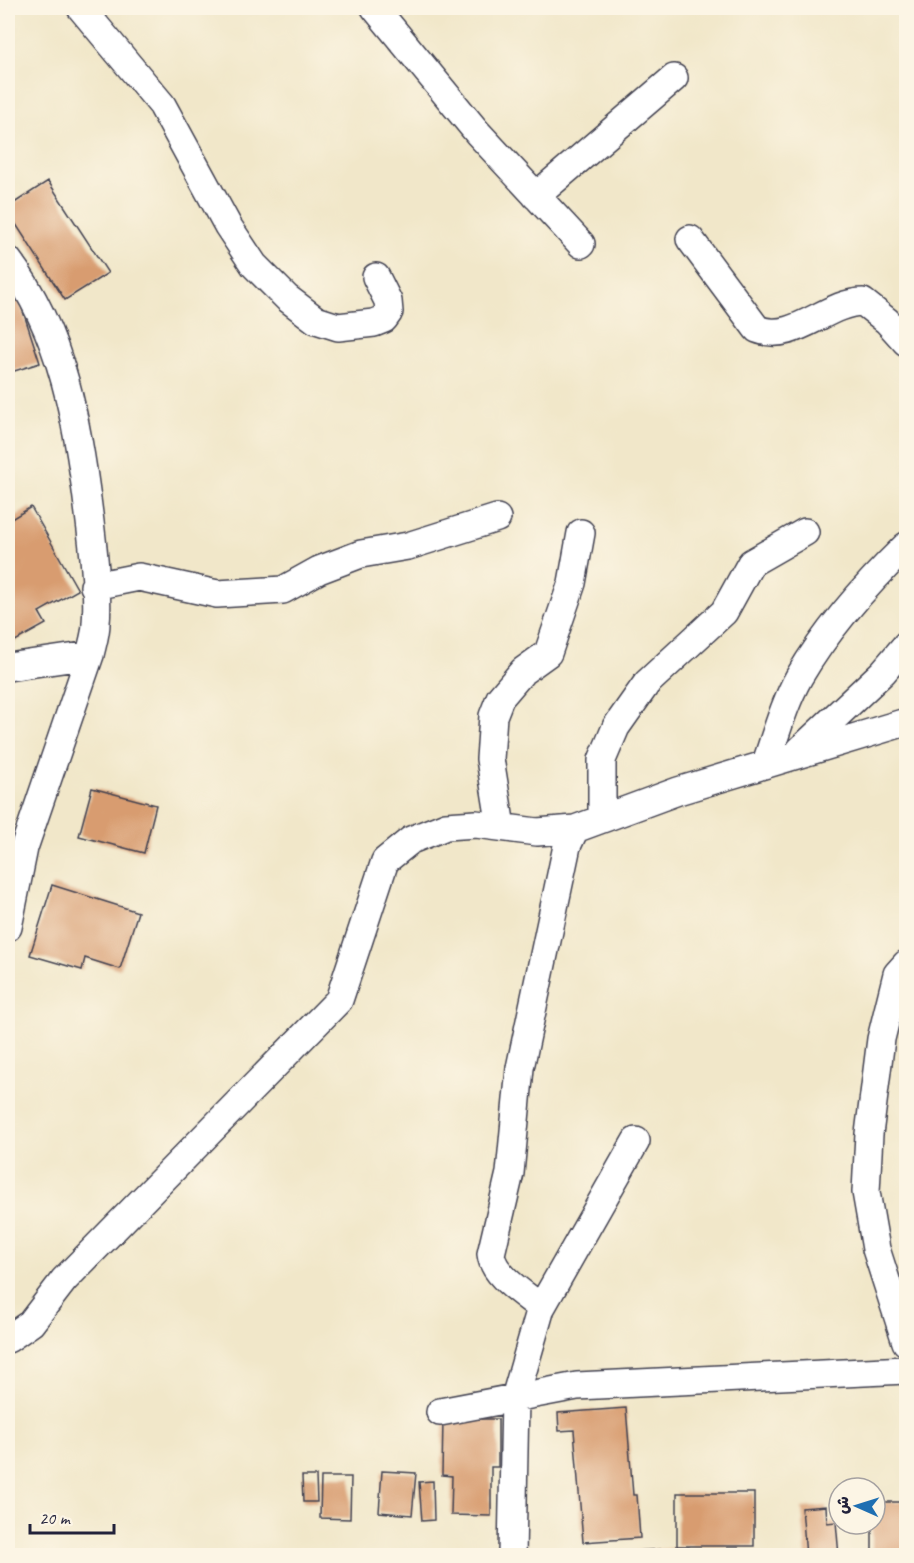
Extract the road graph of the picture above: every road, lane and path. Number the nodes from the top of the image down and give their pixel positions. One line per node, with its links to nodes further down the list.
1 (81, 8): 8 (street)
2 (375, 8): 4 (street)
3 (674, 78): 4 (street)
4 (536, 196): 6 (street)
5 (690, 239): 9 (street)
6 (581, 244)
7 (9, 265): 14 (street)
8 (376, 277)
9 (906, 342)
10 (497, 518): 14 (street)
11 (581, 532): 22 (street)
12 (805, 532): 21 (street)
13 (906, 546): 20 (street)
14 (94, 586): 16 (street)
15 (906, 645): 19 (street)
16 (90, 655): 17 (street); 24 (street)
17 (8, 667)
18 (906, 722): 19 (street)
19 (797, 753): 20 (street)
20 (766, 763): 21 (street)
21 (602, 819): 23 (street)
22 (501, 827): 23 (street); 28 (street)
23 (575, 829): 27 (street)
24 (8, 927)
25 (906, 964): 29 (street)
26 (636, 1141): 27 (street)
27 (541, 1308): 31 (street)
28 (8, 1339)
29 (906, 1342)
30 (906, 1370): 31 (street)
31 (515, 1398): 32 (street); 33 (street)
32 (440, 1412)
33 (512, 1556)

